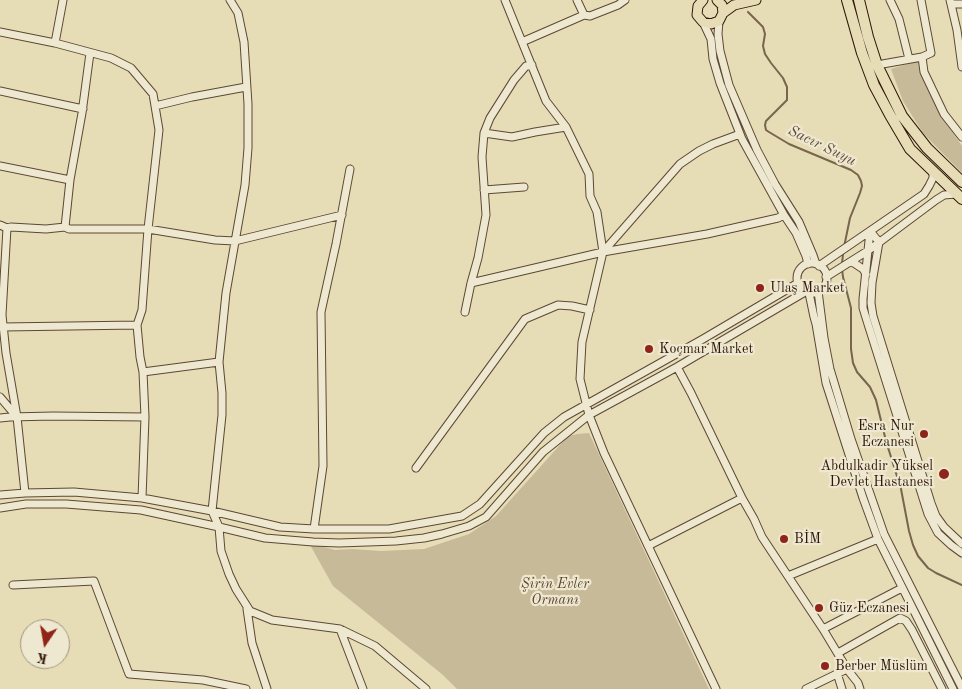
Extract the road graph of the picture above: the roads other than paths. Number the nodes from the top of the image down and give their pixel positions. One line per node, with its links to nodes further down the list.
1 (63, 0): 19 (street)
2 (230, 0): 27 (street)
3 (505, 0): 20 (street)
4 (577, 0): 15 (street)
5 (625, 0): 15 (street)
6 (718, 0): 16 (main road)
7 (756, 0): 16 (main road)
8 (847, 0): 37 (highway)
9 (858, 0): 25 (highway)
10 (890, 0): 23 (street)
11 (921, 0): 22 (street)
12 (700, 1): 17 (main road)
13 (951, 2): 14 (street); 26 (street)
14 (962, 4)
15 (584, 15): 20 (street)
16 (721, 17): 17 (main road); 54 (street)
17 (703, 22): 33 (street)
18 (0, 32): 19 (street)
19 (55, 42): 21 (street)
20 (522, 42): 24 (street)
21 (90, 53): 29 (street); 30 (street)
22 (922, 57): 23 (street); 34 (street)
23 (909, 59): 25 (street)
24 (532, 65): 31 (street); 32 (street)
25 (877, 65): 39 (highway)
26 (962, 67)
27 (246, 87): 29 (street); 49 (street)
28 (0, 91): 30 (street)
29 (155, 106): 47 (street)
30 (83, 109): 38 (street)
31 (566, 128): 32 (street); 52 (street)
32 (484, 133): 41 (street)
33 (740, 134): 44 (street); 52 (street)
34 (962, 137)
35 (0, 166): 38 (street)
36 (350, 169): 43 (street)
37 (933, 171): 42 (highway); 48 (street)
38 (70, 180): 46 (street)
39 (962, 182)
40 (524, 187): 41 (street)
41 (484, 190): 57 (street)
42 (959, 197): 50 (street)
43 (342, 215): 49 (street); 82 (street)
44 (784, 215): 52 (street); 54 (street)
45 (3, 227): 46 (street); 64 (street)
46 (65, 227): 47 (street)
47 (148, 229): 49 (street); 63 (street)
48 (870, 230): 50 (street); 51 (street); 54 (street)
49 (235, 241): 65 (street)
50 (879, 242): 51 (street); 85 (street)
51 (869, 250): 53 (street); 55 (street)
52 (603, 252): 57 (street); 61 (street)
53 (850, 262): 55 (street); 56 (street)
54 (814, 265): 56 (street); 58 (street)
55 (866, 274): 85 (street)
56 (826, 277): 59 (street)
57 (470, 283): 62 (street)
58 (798, 283): 60 (street); 69 (street)
59 (818, 291): 60 (street); 96 (street)
60 (807, 292): 66 (street); 83 (street)
61 (590, 310): 69 (street); 74 (street)
62 (465, 312)
63 (137, 325): 64 (street); 67 (street)
64 (3, 327): 73 (street)
65 (219, 362): 67 (street); 80 (street)
66 (677, 367): 70 (street); 78 (street)
67 (143, 372): 71 (street)
68 (0, 397): 73 (street)
69 (586, 404): 70 (street); 82 (street)
70 (588, 415): 81 (street); 84 (street)
71 (145, 417): 73 (street); 77 (street)
72 (0, 418): 73 (street)
73 (17, 418): 75 (street)
74 (416, 468)
75 (25, 493): 76 (street); 77 (street)
76 (0, 495)
77 (142, 498): 80 (street)
78 (742, 498): 84 (street); 86 (street)
79 (0, 508): 81 (street)
80 (212, 511): 81 (street); 82 (street)
81 (219, 527): 89 (street)
82 (314, 529)
83 (878, 538): 86 (street); 88 (street)
84 (648, 546): 101 (street)
85 (960, 547)
86 (788, 576): 90 (street)
87 (12, 586): 97 (street)
88 (902, 588): 90 (street); 106 (street)
89 (248, 608): 91 (street); 98 (street)
90 (823, 628): 92 (street)
91 (340, 629): 99 (street); 100 (street)
92 (838, 653): 93 (street); 105 (street)
93 (846, 669): 94 (street); 104 (street)
94 (837, 673): 95 (street); 103 (street)
95 (814, 687): 102 (street)
96 (962, 688)
97 (246, 689)
98 (267, 689)
99 (363, 689)
100 (426, 689)
101 (716, 689)
102 (806, 689)
103 (842, 689)
104 (860, 689)
105 (942, 689)
106 (953, 689)

